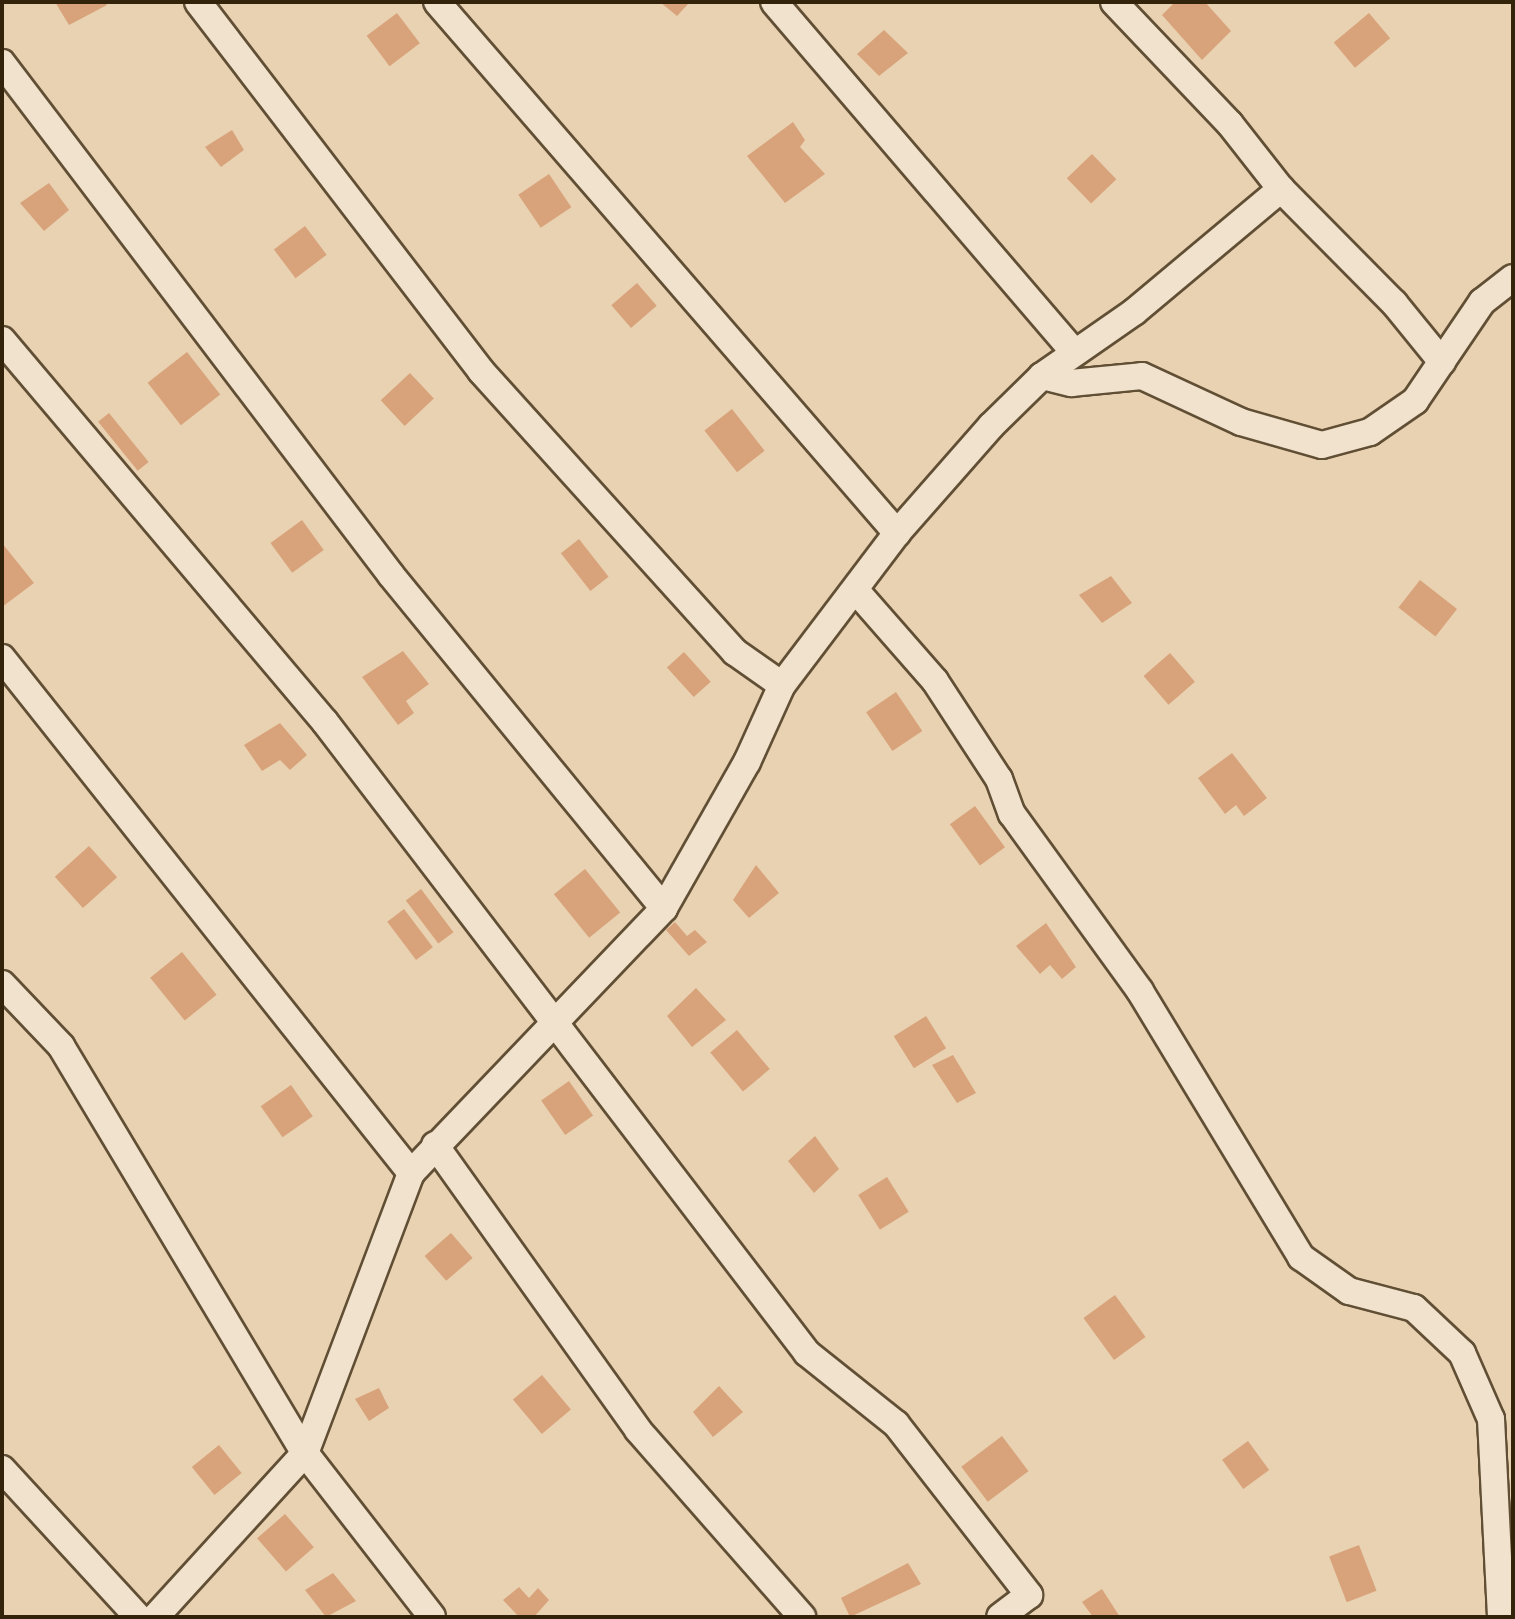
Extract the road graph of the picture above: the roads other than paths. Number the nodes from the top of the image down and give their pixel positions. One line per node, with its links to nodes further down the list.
1 (198, 2): 15 (street)
2 (438, 2): 12 (street)
3 (774, 2): 9 (street)
4 (1114, 2): 6 (street)
5 (2, 63): 16 (street)
6 (1281, 189): 9 (street); 10 (street)
7 (1513, 278): 10 (street)
8 (2, 340): 18 (street)
9 (1073, 351): 11 (street)
10 (1442, 362): 11 (street)
11 (1042, 376): 12 (street)
12 (897, 533): 13 (street)
13 (858, 593): 15 (street); 28 (street)
14 (2, 658): 20 (street)
15 (782, 685): 16 (street)
16 (664, 908): 18 (street)
17 (2, 984): 21 (street)
18 (553, 1025): 19 (street); 27 (street)
19 (435, 1145): 20 (street); 26 (street)
20 (411, 1173): 21 (street)
21 (305, 1452): 24 (street); 25 (street)
22 (2, 1469): 23 (street)
23 (138, 1617)
24 (155, 1617)
25 (432, 1617)
26 (802, 1617)
27 (1000, 1617)
28 (1502, 1617)

